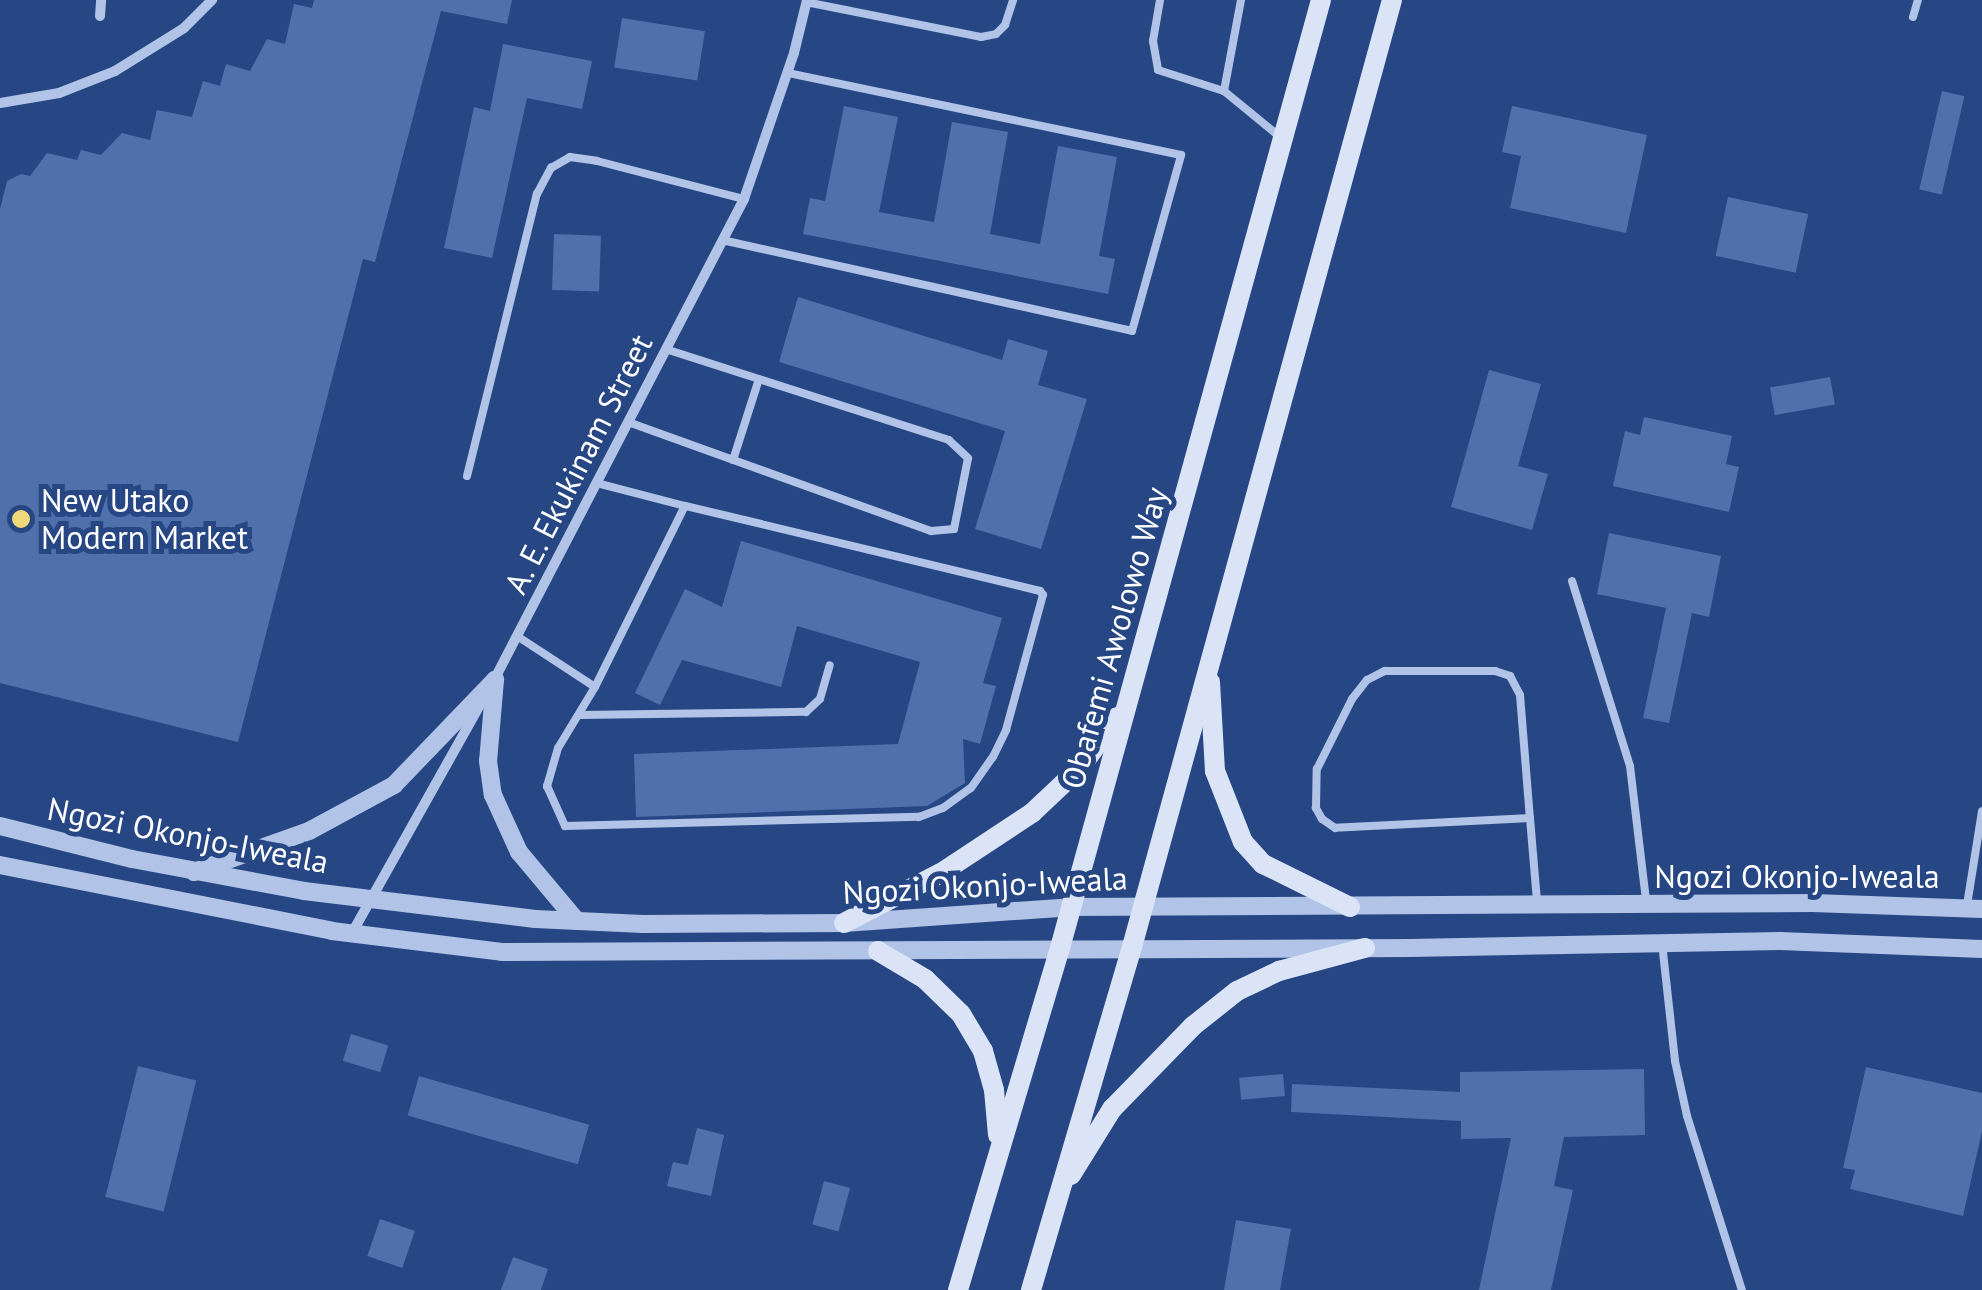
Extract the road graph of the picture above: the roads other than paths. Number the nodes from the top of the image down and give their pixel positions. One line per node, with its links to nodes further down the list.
1 (102, 0): 12 (street)
2 (212, 0): 16 (street)
3 (872, 0): 11 (lane)
4 (1013, 0): 11 (lane)
5 (1160, 0): 15 (lane)
6 (1241, 0): 15 (lane)
7 (1321, 0): 17 (main road, Obafemi Awolowo Way)
8 (1392, 0): 29 (main road)
9 (1918, 0): 13 (lane)
10 (806, 1): 11 (lane); 14 (street, A. E. Ekukinam Street)
11 (868, 12)
12 (100, 16)
13 (1914, 16)
14 (787, 73): 18 (street, A. E. Ekukinam Street); 19 (lane)
15 (1224, 91): 17 (lane)
16 (0, 103)
17 (1285, 141): 33 (main road, Obafemi Awolowo Way)
18 (744, 199): 19 (street, A. E. Ekukinam Street); 24 (lane)
19 (722, 240): 20 (street, A. E. Ekukinam Street)
20 (666, 349): 21 (lane); 22 (street, A. E. Ekukinam Street)
21 (758, 379): 23 (lane); 23 (lane)
22 (628, 422): 23 (lane); 25 (street, A. E. Ekukinam Street)
23 (734, 460)
24 (468, 476)
25 (596, 483): 26 (lane); 28 (street, A. E. Ekukinam Street)
26 (685, 506): 32 (lane); 34 (lane)
27 (1572, 581): 41 (lane)
28 (517, 636): 31 (street, A. E. Ekukinam Street); 32 (lane)
29 (1210, 664): 44 (main road); 45 (main road)
30 (830, 665): 34 (lane)
31 (495, 680): 39 (street); 40 (street, A. E. Ekukinam Street); 47 (street)
32 (596, 686): 34 (lane)
33 (1124, 707): 43 (main road, Obafemi Awolowo Way); 48 (main road)
34 (580, 716)
35 (1982, 811): 46 (lane)
36 (1530, 818): 36 (lane); 42 (lane)
37 (0, 826): 39 (street, Ngozi Okonjo-Iweala)
38 (0, 865): 49 (street, Ngozi Okonjo-Iweala)
39 (193, 872): 40 (street, Ngozi Okonjo-Iweala)
40 (370, 900): 47 (street, Ngozi Okonjo-Iweala); 49 (street, A. E. Ekukinam Street)
41 (1647, 905): 42 (street, Ngozi Okonjo-Iweala); 46 (street, Ngozi Okonjo-Iweala)
42 (1537, 906): 45 (street, Ngozi Okonjo-Iweala)
43 (1070, 907): 44 (street, Ngozi Okonjo-Iweala); 48 (street, Ngozi Okonjo-Iweala); 53 (main road, Obafemi Awolowo Way)
44 (1140, 907): 45 (street, Ngozi Okonjo-Iweala); 51 (main road)
45 (1350, 907)
46 (1974, 908)
47 (577, 920): 48 (street, Ngozi Okonjo-Iweala)
48 (844, 923)
49 (352, 934): 56 (street, Ngozi Okonjo-Iweala)
50 (1662, 943): 52 (street, Ngozi Okonjo-Iweala); 54 (street, Ngozi Okonjo-Iweala); 62 (lane)
51 (1132, 947): 53 (street, Ngozi Okonjo-Iweala); 54 (street, Ngozi Okonjo-Iweala); 59 (main road)
52 (1953, 947): 55 (street, Ngozi Okonjo-Iweala); 57 (street)
53 (1060, 948): 56 (street, Ngozi Okonjo-Iweala); 58 (main road, Obafemi Awolowo Way)
54 (1365, 948): 59 (main road)
55 (1982, 949)
56 (878, 951): 58 (main road)
57 (1982, 960)
58 (999, 1147): 60 (main road, Obafemi Awolowo Way)
59 (1057, 1198): 61 (main road)
60 (958, 1290)
61 (1031, 1290)
62 (1742, 1290)

